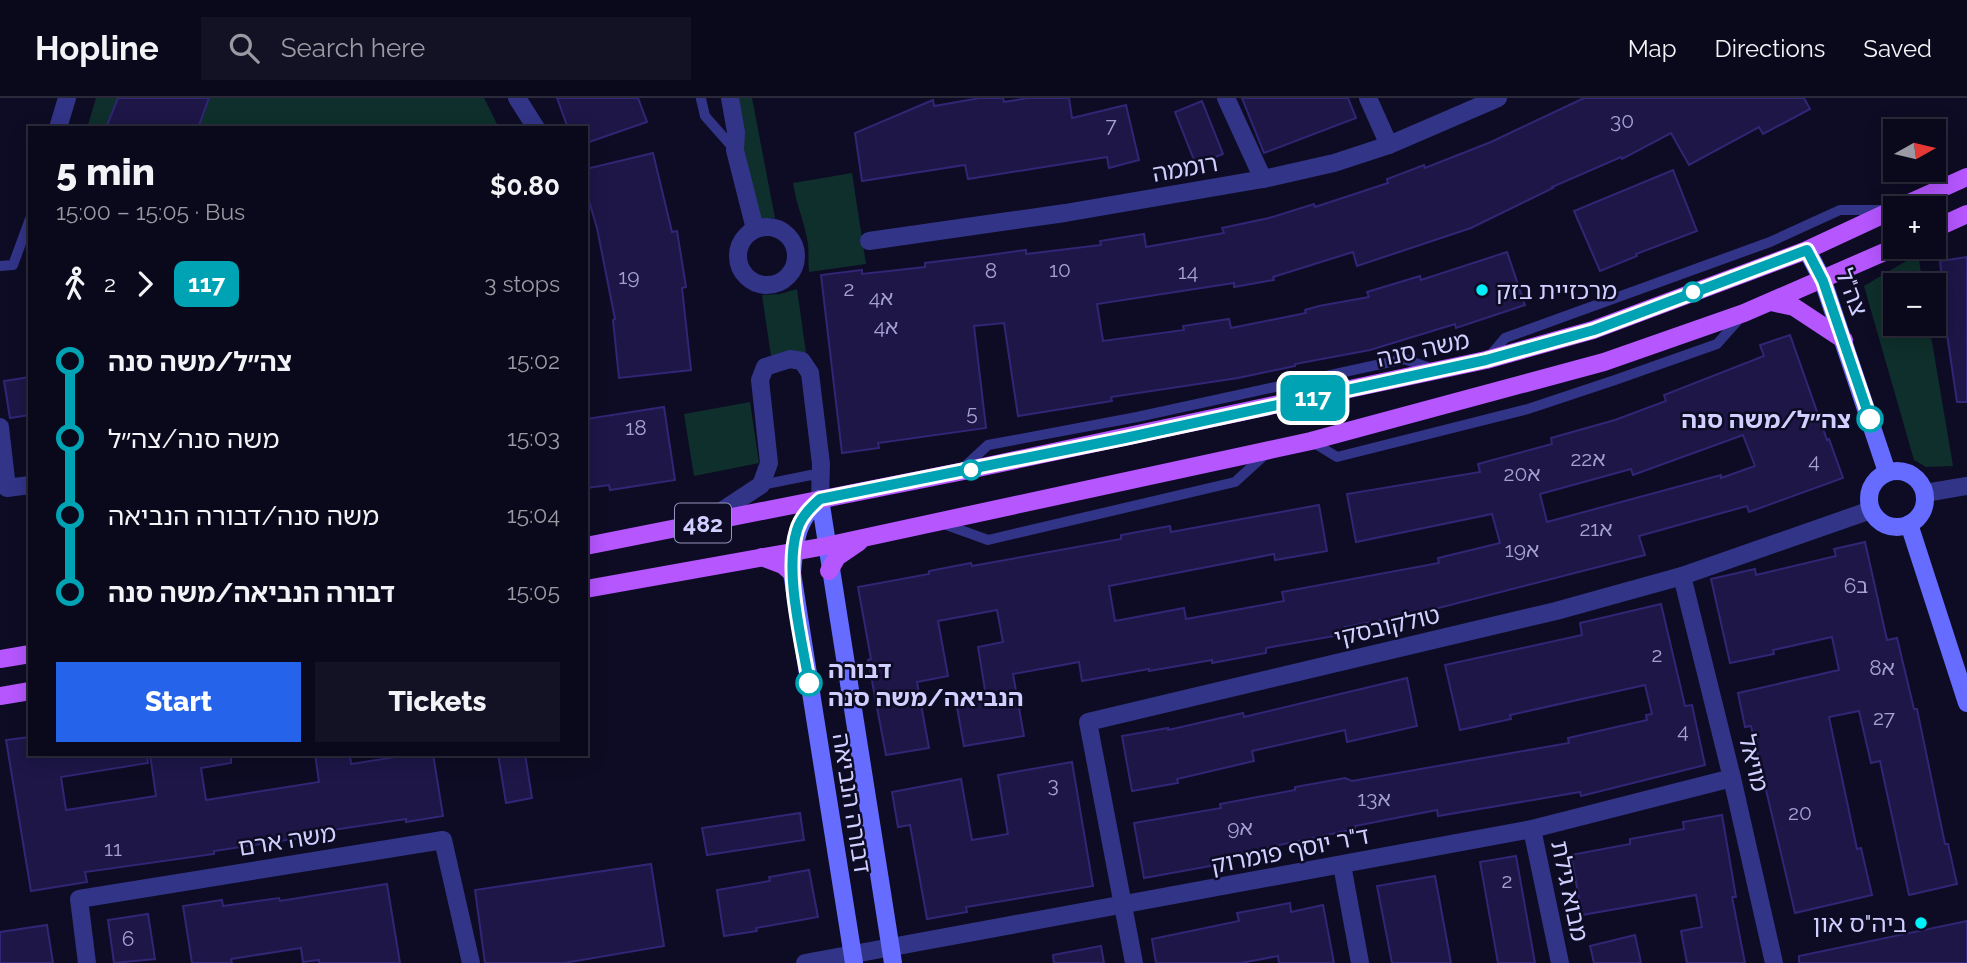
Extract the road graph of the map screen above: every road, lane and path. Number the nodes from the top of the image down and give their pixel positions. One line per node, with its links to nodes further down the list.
1 (67, 98): 8 (street)
2 (517, 98): 9 (street)
3 (730, 98): 11 (street)
4 (1226, 98): 13 (street)
5 (1368, 98): 10 (street)
6 (1498, 98): 10 (street, רוממה)
7 (701, 99): 11 (lane)
8 (59, 126)
9 (535, 126)
10 (1389, 145): 13 (street, רוממה)
11 (735, 150): 20 (street)
12 (1967, 177): 14 (main road, משה סנה / 482)
13 (1263, 179): 21 (street, רוממה)
14 (1924, 196)
15 (1883, 209): 29 (lane)
16 (1967, 214): 19 (main road)
17 (1883, 215): 22 (main road, משה סנה / 482)
18 (28, 224): 24 (lane)
19 (1946, 224)
20 (755, 229)
21 (869, 240)
22 (1807, 250): 25 (street, צה"ל); 29 (main road, משה סנה / 482)
23 (1883, 253): 25 (main road, 482)
24 (0, 266)
25 (1823, 281): 26 (main road, 482); 28 (street, צה"ל)
26 (1771, 302): 27 (main road, 482); 28 (main road)
27 (1744, 313): 34 (main road, 482); 34 (lane)
28 (1844, 340): 37 (street, צה"ל)
29 (1486, 360): 30 (main road, משה סנה / 482)
30 (1439, 371): 31 (lane); 33 (main road, משה סנה / 482)
31 (1137, 417): 33 (lane); 36 (lane)
32 (0, 427): 39 (street)
33 (1125, 438): 36 (main road, משה סנה / 482)
34 (1311, 441): 35 (main road, 482)
35 (1270, 450): 45 (main road, 482); 45 (lane)
36 (959, 472): 43 (main road, משה סנה / 482)
37 (1888, 472): 42 (street); 44 (street)
38 (820, 479): 40 (lane); 40 (street); 43 (street)
39 (28, 485)
40 (761, 485): 46 (street)
41 (1967, 486): 42 (street)
42 (1925, 493): 47 (street)
43 (820, 499): 46 (main road, 482); 50 (street, דבורה הנביאה); 51 (street, דבורה הנביאה)
44 (1871, 510): 47 (street); 55 (street, טולקובסקי)
45 (938, 522): 48 (main road, 482)
46 (703, 523): 49 (main road, 482)
47 (1909, 524): 61 (street)
48 (867, 536): 50 (main road, 482); 53 (main road)
49 (588, 546)
50 (825, 546): 51 (main road, 482); 53 (street, דבורה הנביאה)
51 (794, 551): 52 (main road, 482); 54 (street, דבורה הנביאה)
52 (762, 557): 54 (main road); 56 (main road, 482)
53 (829, 571): 66 (street, דבורה הנביאה)
54 (792, 573): 67 (street, דבורה הנביאה)
55 (1682, 576): 62 (street, מויאל); 65 (street, טולקובסקי)
56 (588, 589)
57 (28, 654): 58 (main road)
58 (0, 659)
59 (28, 691): 60 (main road)
60 (0, 696)
61 (1967, 703)
62 (1732, 778): 63 (street, ד"ר יוסף פומרוק); 74 (street, מויאל)
63 (1532, 829): 64 (street, ד"ר יוסף פומרוק); 73 (street, מבוא גילת)
64 (1342, 865): 65 (street, ד"ר יוסף פומרוק); 72 (street)
65 (1122, 906): 66 (street, ד"ר יוסף פומרוק); 71 (street)
66 (892, 955): 67 (street, ד"ר יוסף פומרוק)
67 (854, 959): 70 (street, ד"ר יוסף פומרוק)
68 (87, 963): 69 (street, משה ארם)
69 (471, 963)
70 (805, 963)
71 (1133, 963)
72 (1360, 963)
73 (1560, 963)
74 (1774, 963)

